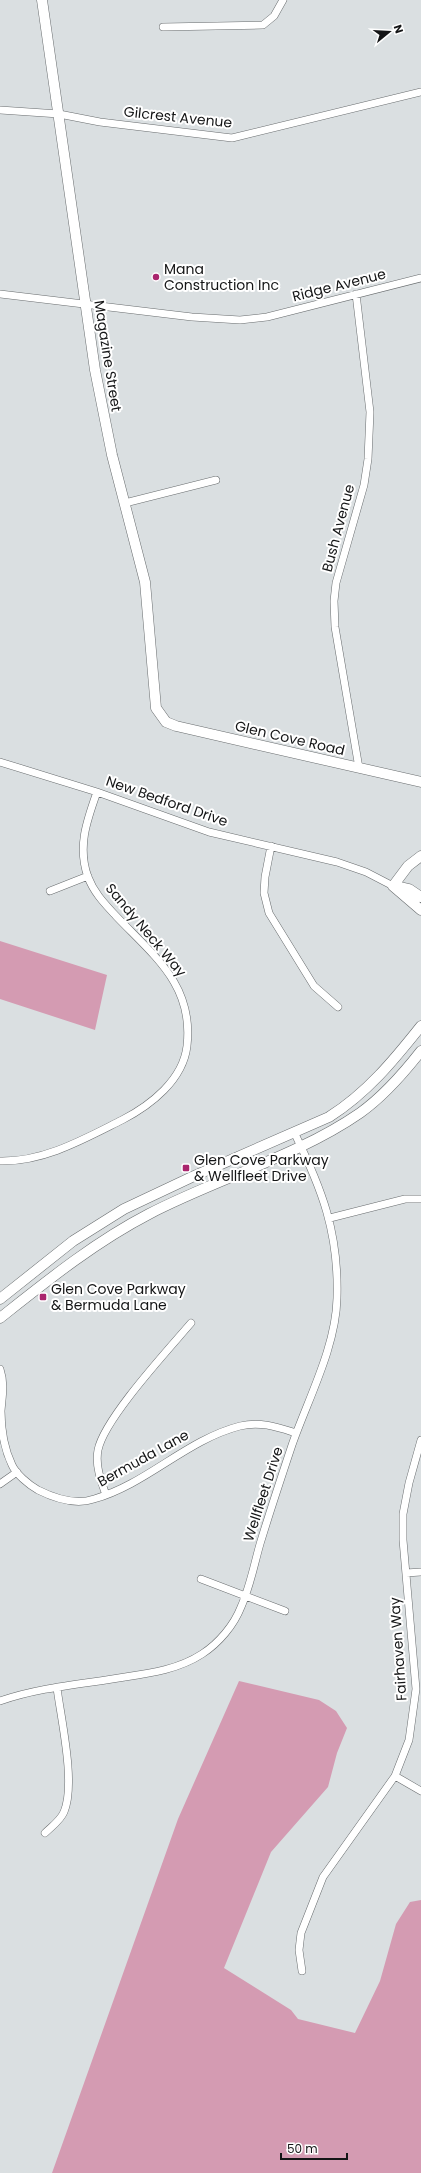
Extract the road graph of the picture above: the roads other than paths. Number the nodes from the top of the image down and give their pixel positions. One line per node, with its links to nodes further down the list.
1 (42, 0): 6 (street, Magazine Street)
2 (283, 0): 3 (street)
3 (163, 27)
4 (421, 92): 6 (street, Gilcrest Avenue)
5 (0, 110): 6 (street, Gilcrest Avenue)
6 (59, 114): 10 (street, Magazine Street)
7 (421, 278): 9 (street, Ridge Avenue)
8 (0, 294): 10 (street, Ridge Avenue)
9 (356, 294): 10 (street, Ridge Avenue); 15 (street, Bush Avenue)
10 (85, 304): 12 (street, Magazine Street)
11 (216, 480): 12 (street)
12 (125, 503): 13 (street, Magazine Street)
13 (158, 713): 15 (street, Glen Cove Road)
14 (0, 762): 17 (street, New Bedford Drive)
15 (359, 768): 16 (street, Glen Cove Road)
16 (421, 782)
17 (97, 792): 18 (street, New Bedford Drive); 20 (street, Sandy Neck Way)
18 (271, 846): 21 (street, New Bedford Drive); 25 (street)
19 (421, 856): 21 (street)
20 (88, 876): 22 (street); 30 (street, Sandy Neck Way)
21 (393, 886): 23 (street, New Bedford Drive); 24 (street, New Bedford Drive)
22 (50, 891)
23 (421, 897)
24 (421, 910)
25 (338, 1007)
26 (421, 1026): 28 (street)
27 (421, 1051): 29 (street)
28 (294, 1132): 29 (street, Wellfleet Drive); 33 (street)
29 (301, 1145): 32 (street, Wellfleet Drive); 34 (street)
30 (0, 1161)
31 (421, 1199): 32 (street)
32 (330, 1218): 37 (street, Wellfleet Drive)
33 (0, 1299)
34 (0, 1318)
35 (191, 1323): 41 (street)
36 (0, 1370): 39 (street, Bermuda Lane)
37 (296, 1433): 41 (street, Bermuda Lane); 45 (street, Wellfleet Drive)
38 (421, 1440): 43 (street, Fairhaven Way)
39 (17, 1472): 40 (street); 41 (street, Bermuda Lane)
40 (0, 1484)
41 (106, 1495)
42 (421, 1572): 43 (street)
43 (406, 1573): 48 (street, Fairhaven Way)
44 (201, 1579): 45 (street)
45 (245, 1596): 46 (street); 47 (street, Wellfleet Drive)
46 (285, 1611)
47 (57, 1688): 49 (street, Wellfleet Drive); 52 (street)
48 (419, 1689): 50 (street, Fairhaven Way)
49 (0, 1701)
50 (395, 1776): 51 (street); 53 (street, Fairhaven Way)
51 (421, 1791)
52 (45, 1833)
53 (302, 1971)

